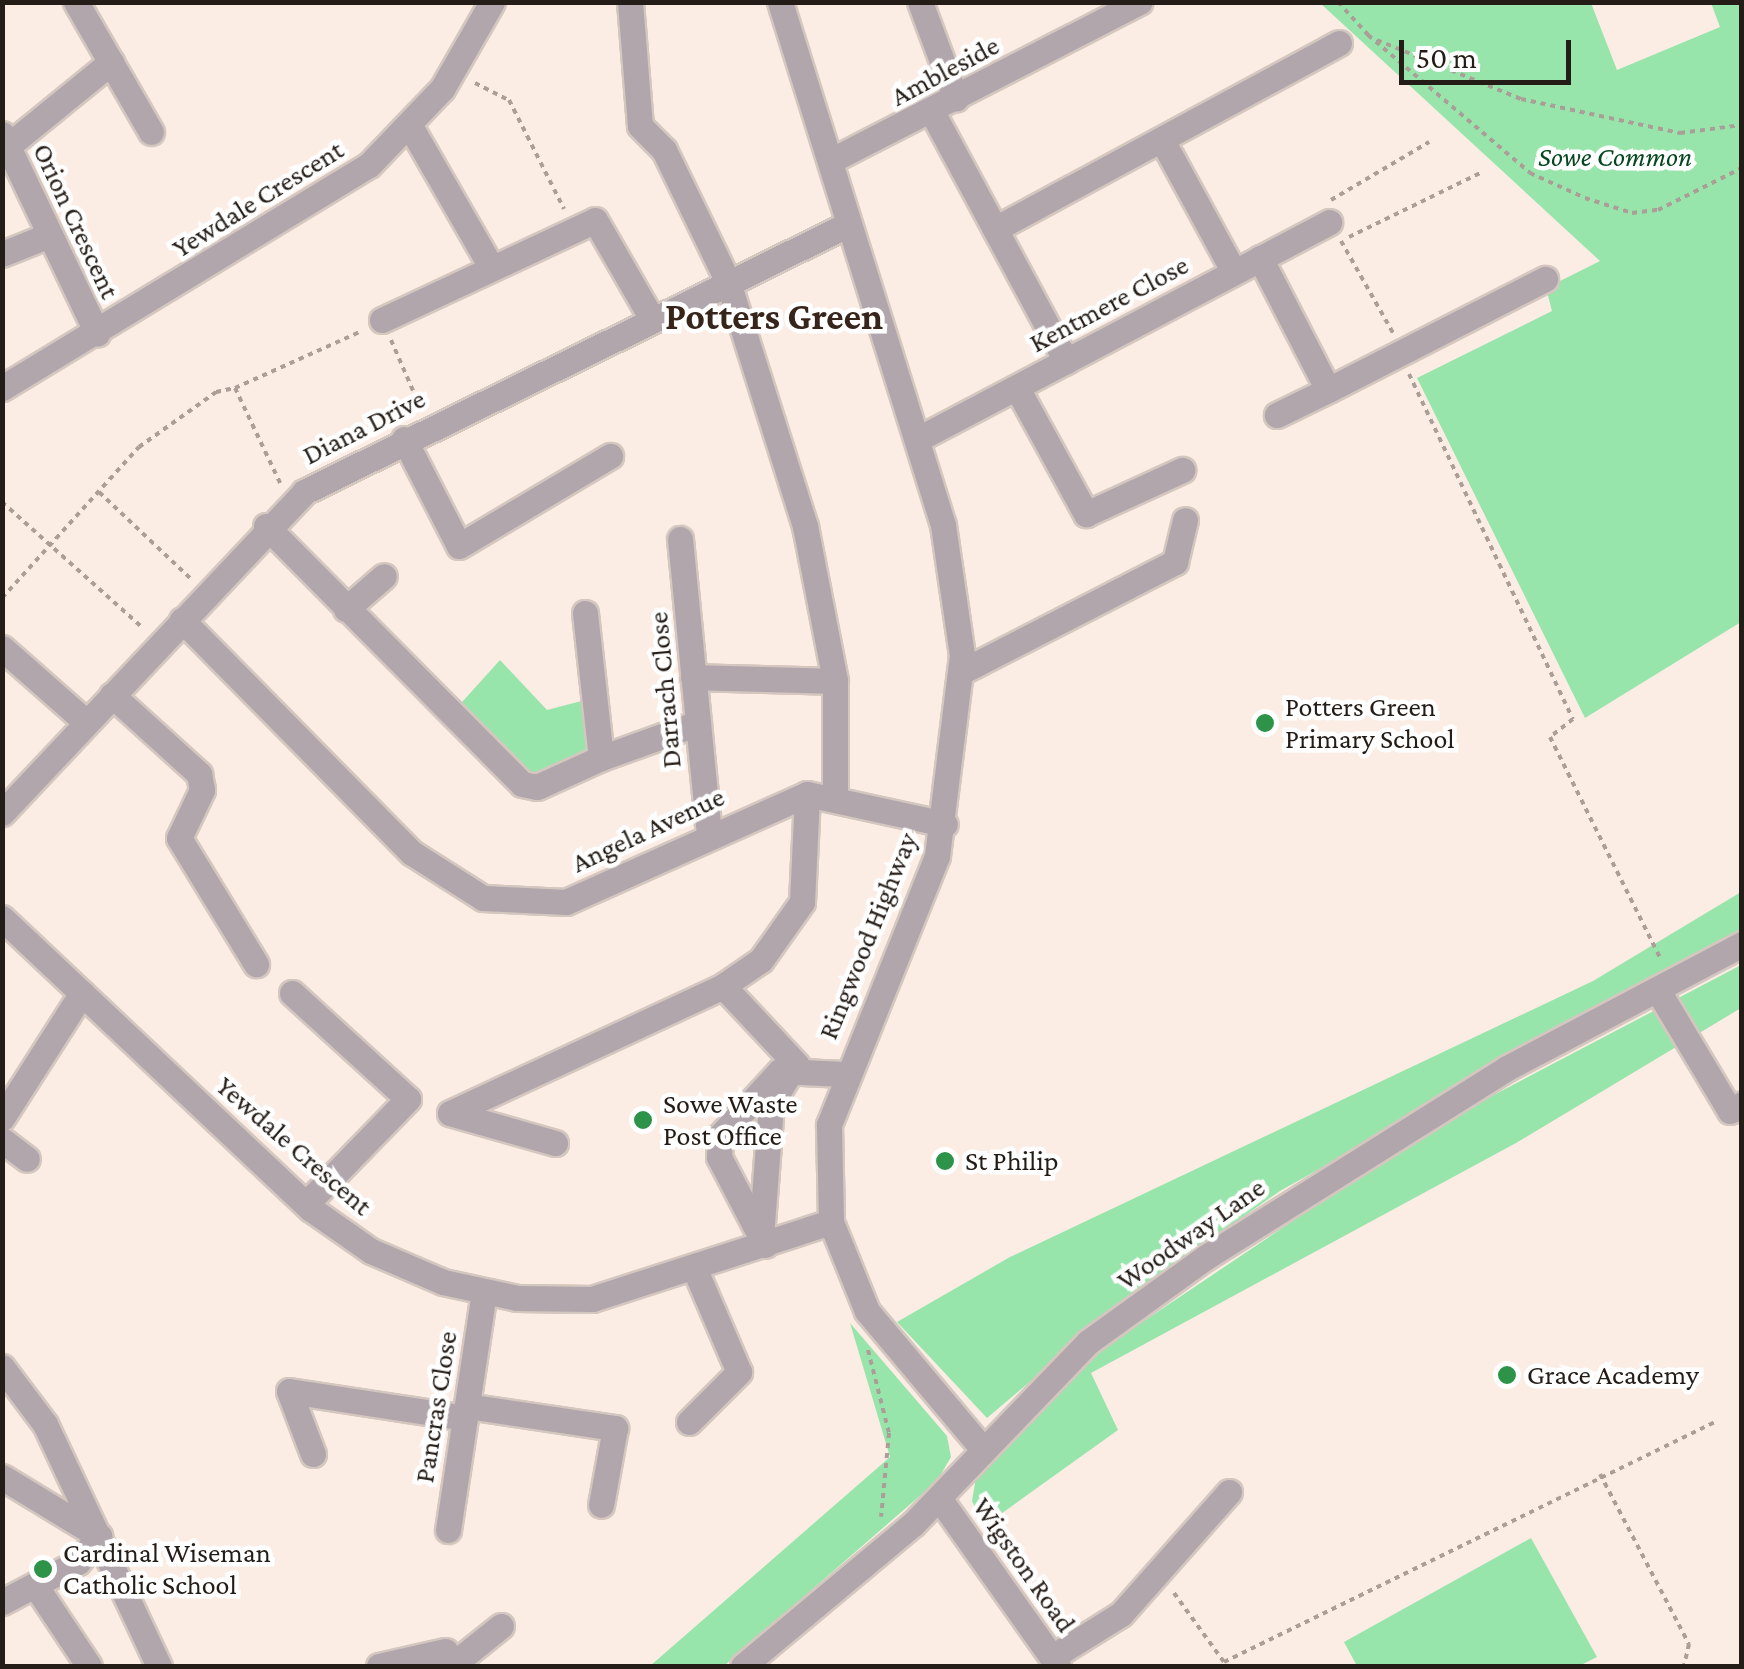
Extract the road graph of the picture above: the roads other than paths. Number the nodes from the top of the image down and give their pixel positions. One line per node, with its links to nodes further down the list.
1 (76, 2): 8 (street)
2 (492, 2): 11 (street, Yewdale Crescent)
3 (630, 2): 25 (street)
4 (780, 2): 15 (street, Ringwood Highway)
5 (920, 2): 9 (street)
6 (1140, 2): 9 (street, Ambleside)
7 (1339, 43): 14 (street)
8 (110, 62): 12 (street); 13 (street)
9 (956, 100): 10 (street, Ambleside)
10 (932, 112): 15 (street, Ambleside); 18 (street)
11 (410, 126): 22 (street); 28 (street, Yewdale Crescent)
12 (152, 132)
13 (5, 140): 19 (street, Orion Crescent)
14 (1162, 140): 18 (street); 23 (street)
15 (830, 161): 17 (street, Ringwood Highway)
16 (1329, 222): 21 (street, Kentmere Close)
17 (849, 224): 25 (street, Diana Drive); 35 (street, Ringwood Highway)
18 (995, 229): 29 (street)
19 (47, 236): 20 (street); 28 (street, Orion Crescent)
20 (2, 254)
21 (1260, 258): 23 (street, Kentmere Close); 32 (street)
22 (492, 266): 26 (street); 27 (street)
23 (1234, 272): 29 (street, Kentmere Close)
24 (1545, 279): 32 (street)
25 (728, 282): 27 (street, Diana Drive); 48 (street)
26 (382, 320)
27 (652, 320): 34 (street, Diana Drive)
28 (97, 333): 30 (street, Yewdale Crescent)
29 (1066, 361): 31 (street, Kentmere Close)
30 (2, 388)
31 (1017, 388): 35 (street, Kentmere Close); 37 (street)
32 (1328, 390): 33 (street)
33 (1277, 415)
34 (404, 439): 36 (street); 39 (street, Diana Drive)
35 (918, 439): 46 (street, Ringwood Highway)
36 (610, 456)
37 (1182, 470)
38 (1186, 520): 46 (street)
39 (266, 526): 42 (street); 44 (street, Diana Drive)
40 (680, 539): 47 (street, Darrach Close)
41 (384, 576): 42 (street)
42 (346, 609): 52 (street)
43 (585, 613): 52 (street)
44 (182, 620): 49 (street, Diana Drive); 57 (street, Angela Avenue)
45 (2, 648): 50 (street)
46 (962, 672): 56 (street, Ringwood Highway)
47 (694, 678): 48 (street); 51 (street, Darrach Close)
48 (835, 681): 54 (street)
49 (112, 695): 50 (street, Diana Drive); 60 (street)
50 (86, 722): 55 (street, Diana Drive)
51 (698, 723): 52 (street); 57 (street, Darrach Close)
52 (601, 758)
53 (807, 794): 54 (street, Angela Avenue); 57 (street, Angela Avenue); 62 (street)
54 (835, 795): 56 (street, Angela Avenue)
55 (2, 813)
56 (945, 824): 66 (street, Ringwood Highway)
57 (709, 836)
58 (2, 918): 63 (street, Yewdale Crescent)
59 (1742, 944): 61 (street, Woodway Lane)
60 (256, 964)
61 (1664, 985): 68 (street); 82 (street, Woodway Lane)
62 (723, 986): 65 (street); 69 (street)
63 (82, 993): 70 (street); 74 (street, Yewdale Crescent)
64 (292, 993): 67 (street)
65 (797, 1066): 66 (street); 76 (street); 76 (street)
66 (844, 1074): 75 (street, Ringwood Highway)
67 (408, 1099): 69 (street); 74 (street)
68 (1742, 1104)
69 (450, 1113): 72 (street)
70 (2, 1118)
71 (2, 1140): 73 (street)
72 (555, 1143)
73 (27, 1159)
74 (306, 1204): 78 (street, Yewdale Crescent)
75 (832, 1222): 76 (street, Yewdale Crescent); 82 (street, Ringwood Highway)
76 (763, 1241): 77 (street, Yewdale Crescent)
77 (696, 1272): 78 (street, Yewdale Crescent); 81 (street)
78 (484, 1293): 80 (street, Pancras Close)
79 (7, 1379): 89 (street)
80 (466, 1412): 83 (street); 87 (street); 88 (street, Pancras Close)
81 (689, 1422)
82 (981, 1447): 86 (street, Woodway Lane)
83 (312, 1454)
84 (2, 1477): 89 (street)
85 (1229, 1492): 94 (street)
86 (940, 1498): 94 (street, Wigston Road); 98 (street, Woodway Lane)
87 (601, 1506)
88 (448, 1530)
89 (99, 1536): 90 (street); 96 (street)
90 (35, 1584): 91 (street); 95 (street)
91 (2, 1602)
92 (501, 1626): 93 (street)
93 (448, 1659): 97 (street)
94 (1055, 1662)
95 (89, 1666)
96 (159, 1666)
97 (379, 1666)
98 (743, 1666)

